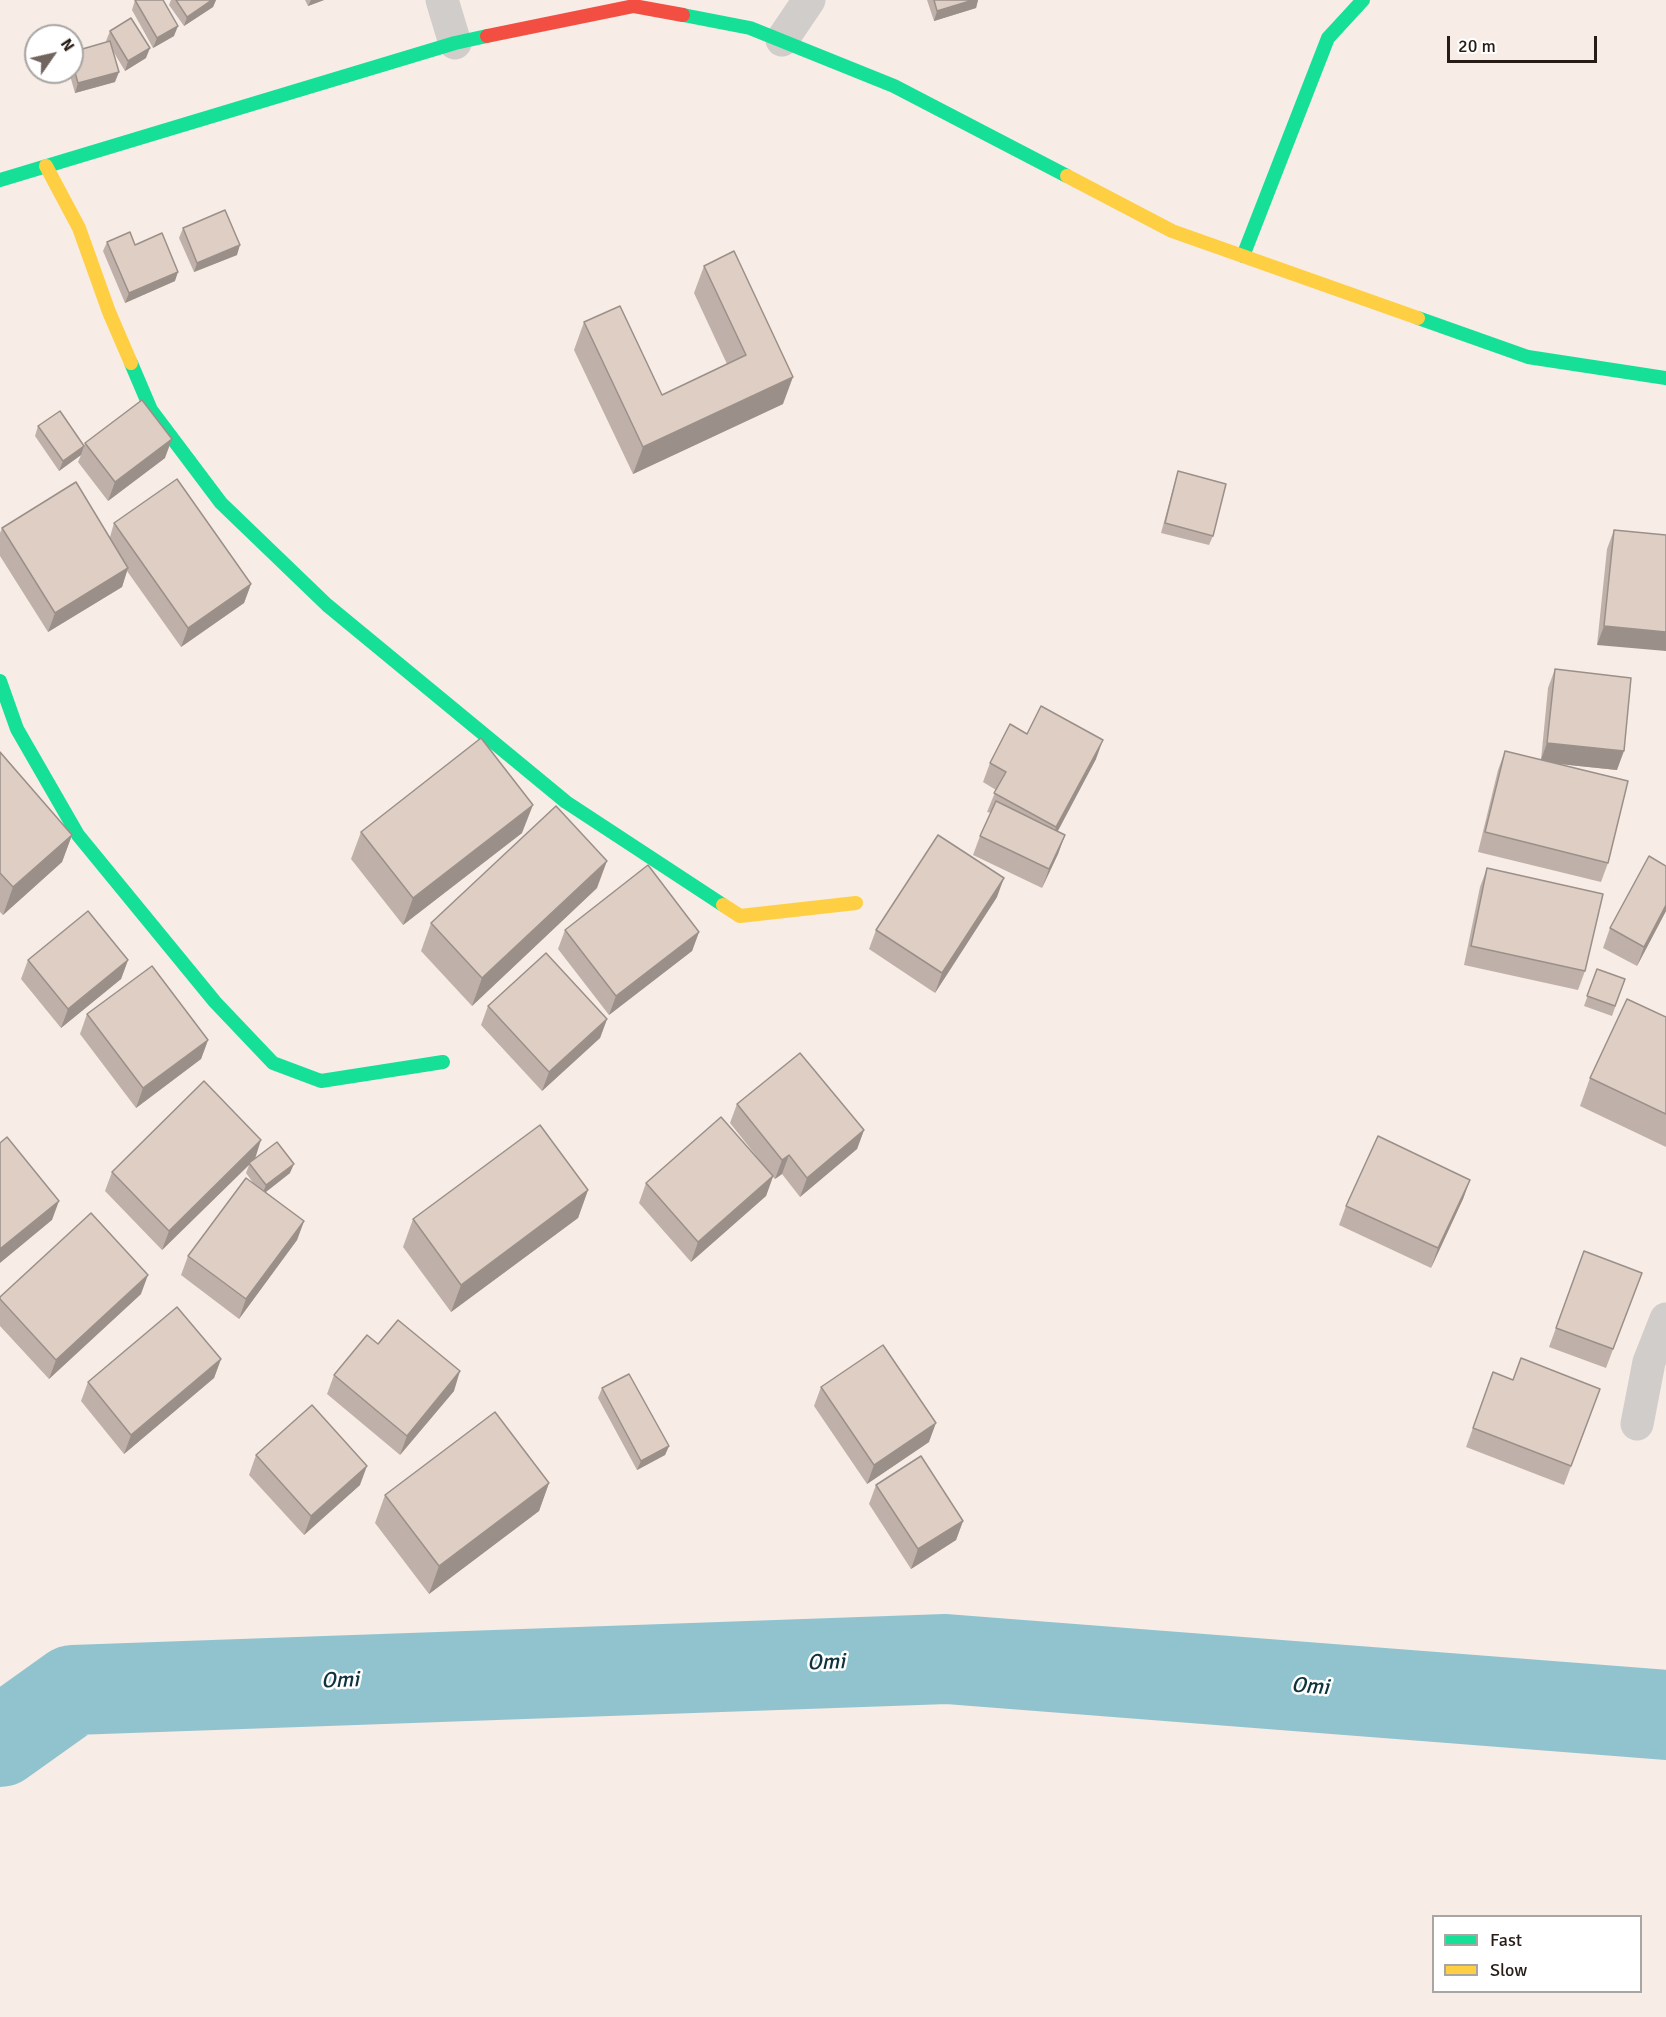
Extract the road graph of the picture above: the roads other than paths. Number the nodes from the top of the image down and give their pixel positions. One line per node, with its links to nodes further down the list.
1 (442, 0): 5 (street)
2 (809, 0): 4 (street)
3 (1363, 0): 8 (street)
4 (782, 40): 5 (street); 8 (street)
5 (455, 43): 6 (street)
6 (46, 166): 7 (street); 11 (street)
7 (0, 180)
8 (1243, 256): 9 (street)
9 (1666, 378)
10 (0, 681): 12 (street)
11 (856, 903)
12 (443, 1062)
13 (1666, 1319): 14 (street)
14 (1637, 1424)

